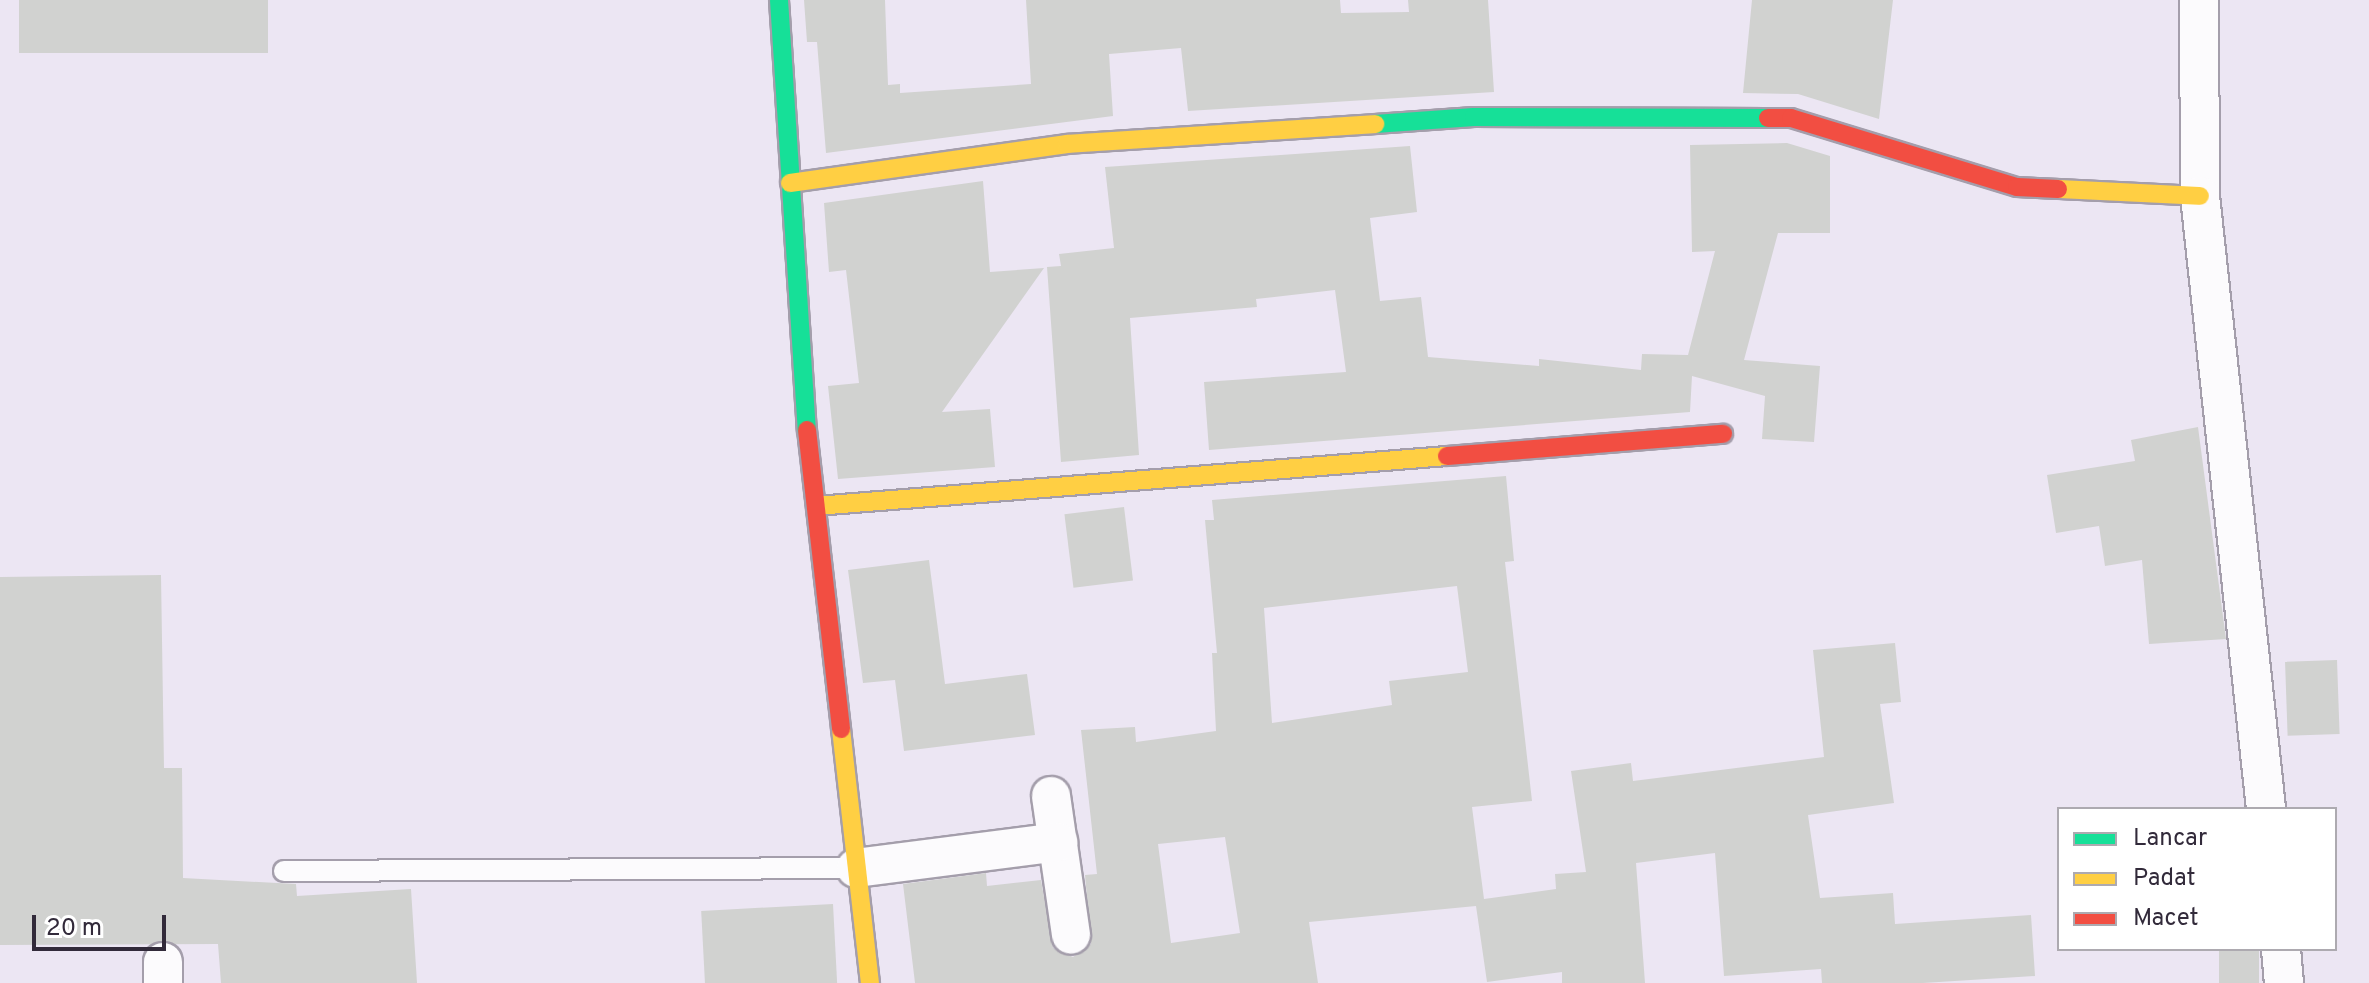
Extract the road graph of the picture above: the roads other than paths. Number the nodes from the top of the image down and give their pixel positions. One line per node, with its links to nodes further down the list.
1 (779, 0): 3 (street)
2 (2199, 0): 4 (street)
3 (790, 183): 4 (street); 6 (street)
4 (2200, 196): 8 (street)
5 (1723, 434): 6 (street)
6 (816, 506): 10 (street)
7 (1051, 796): 9 (street)
8 (2266, 807)
9 (1058, 842): 10 (street); 12 (street)
10 (856, 868): 11 (lane); 14 (street)
11 (284, 871)
12 (1071, 935)
13 (2281, 951): 15 (street)
14 (870, 983)
15 (2284, 983)

